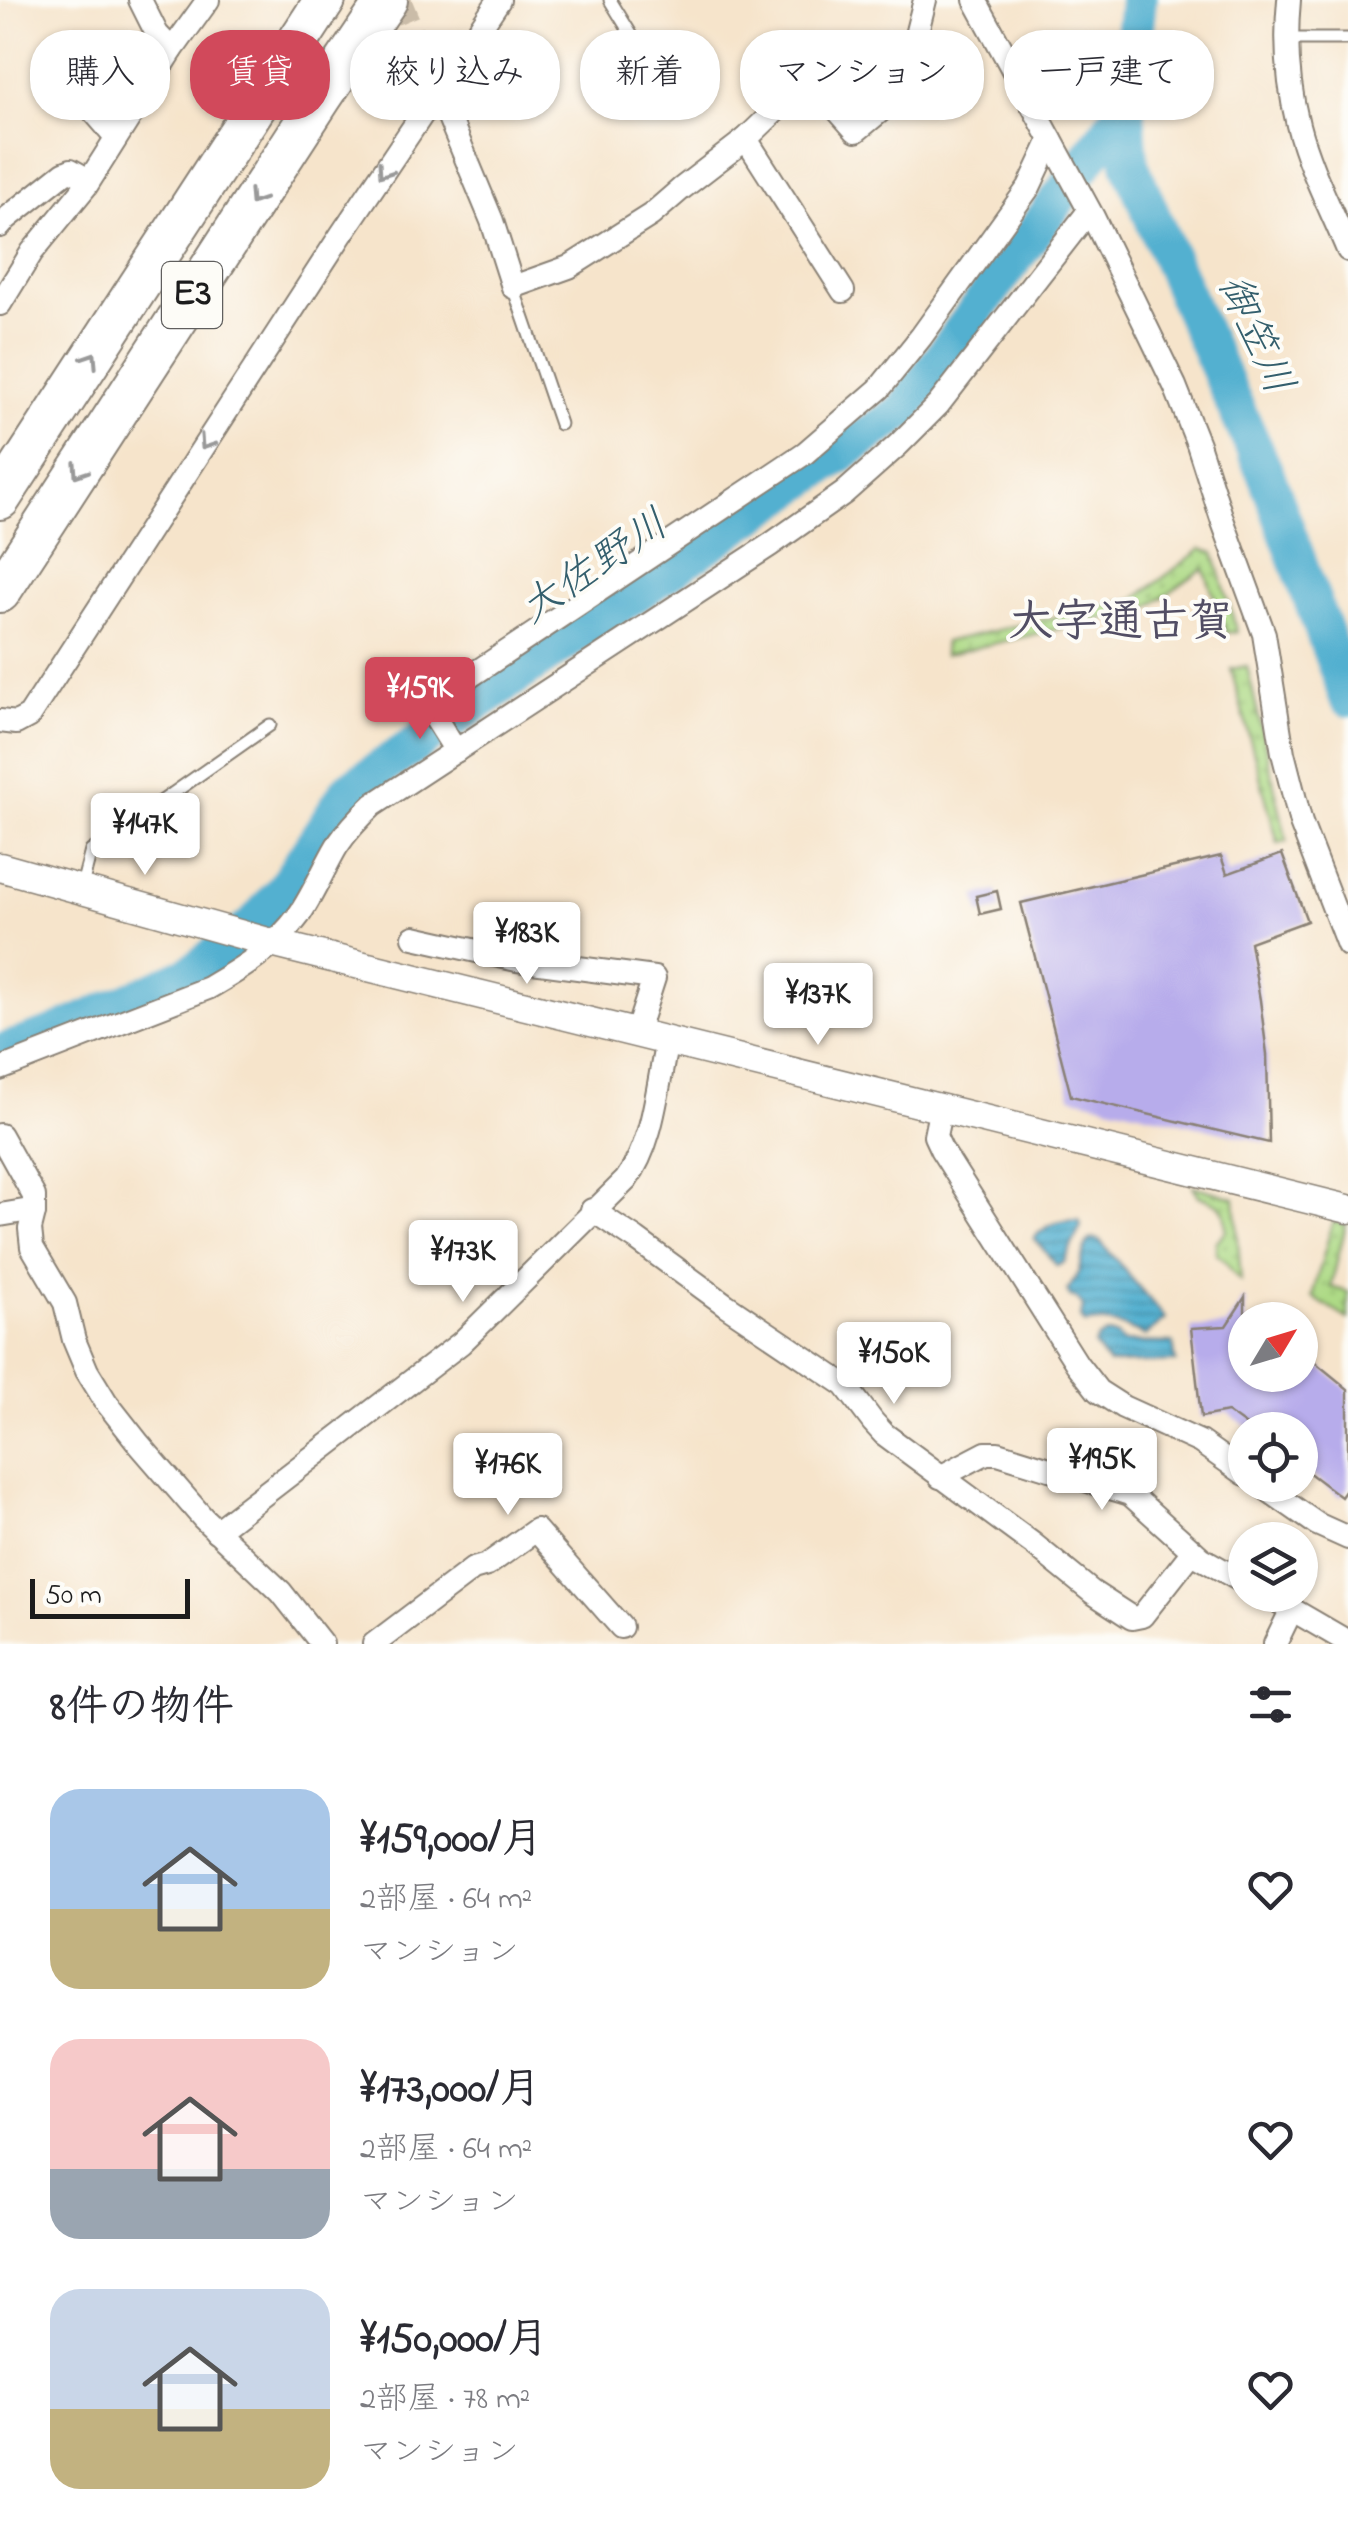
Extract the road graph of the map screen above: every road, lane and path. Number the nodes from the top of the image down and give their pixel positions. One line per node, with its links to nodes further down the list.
1 (140, 0): 14 (street)
2 (208, 0): 14 (street)
3 (325, 0): 30 (highway, E3, one-way to 3)
4 (386, 0): 31 (highway, E3, one-way to 31)
5 (500, 0): 10 (street)
6 (610, 0): 11 (lane)
7 (925, 0): 19 (street)
8 (975, 0): 20 (street)
9 (1289, 0): 12 (street)
10 (480, 30)
11 (628, 30)
12 (1288, 39): 13 (lane); 23 (street)
13 (1348, 39)
14 (172, 50): 18 (street)
15 (102, 120): 18 (street)
16 (418, 120): 32 (street, one-way to 32)
17 (450, 120): 26 (street)
18 (116, 137): 21 (street)
19 (746, 139): 26 (street); 27 (street)
20 (1054, 144): 22 (street); 34 (street)
21 (89, 180): 24 (street); 28 (street)
22 (1088, 207): 34 (street); 39 (street)
23 (1342, 218): 25 (street)
24 (0, 226)
25 (1348, 250)
26 (513, 288): 29 (lane)
27 (843, 291)
28 (0, 304)
29 (560, 424)
30 (0, 500)
31 (0, 592)
32 (0, 721)
33 (270, 724): 36 (lane)
34 (456, 750): 38 (street)
35 (0, 867): 36 (street)
36 (80, 889): 38 (street)
37 (414, 937): 40 (street)
38 (274, 944): 40 (street); 42 (street)
39 (1348, 945)
40 (636, 1034): 41 (street)
41 (667, 1042): 43 (street); 46 (street)
42 (0, 1069)
43 (941, 1107): 45 (street); 49 (street)
44 (0, 1135): 47 (street)
45 (1348, 1209)
46 (592, 1210): 50 (street); 52 (street)
47 (34, 1213): 48 (street); 52 (street)
48 (0, 1215)
49 (1228, 1462)
50 (940, 1476): 54 (street); 54 (street)
51 (1285, 1502): 53 (street)
52 (216, 1531): 60 (street)
53 (1348, 1538)
54 (1193, 1551): 55 (street)
55 (1228, 1572)
56 (1291, 1612): 62 (street)
57 (1296, 1612): 59 (street)
58 (621, 1627): 61 (street)
59 (1348, 1642)
60 (322, 1644)
61 (374, 1644)
62 (1276, 1644)

